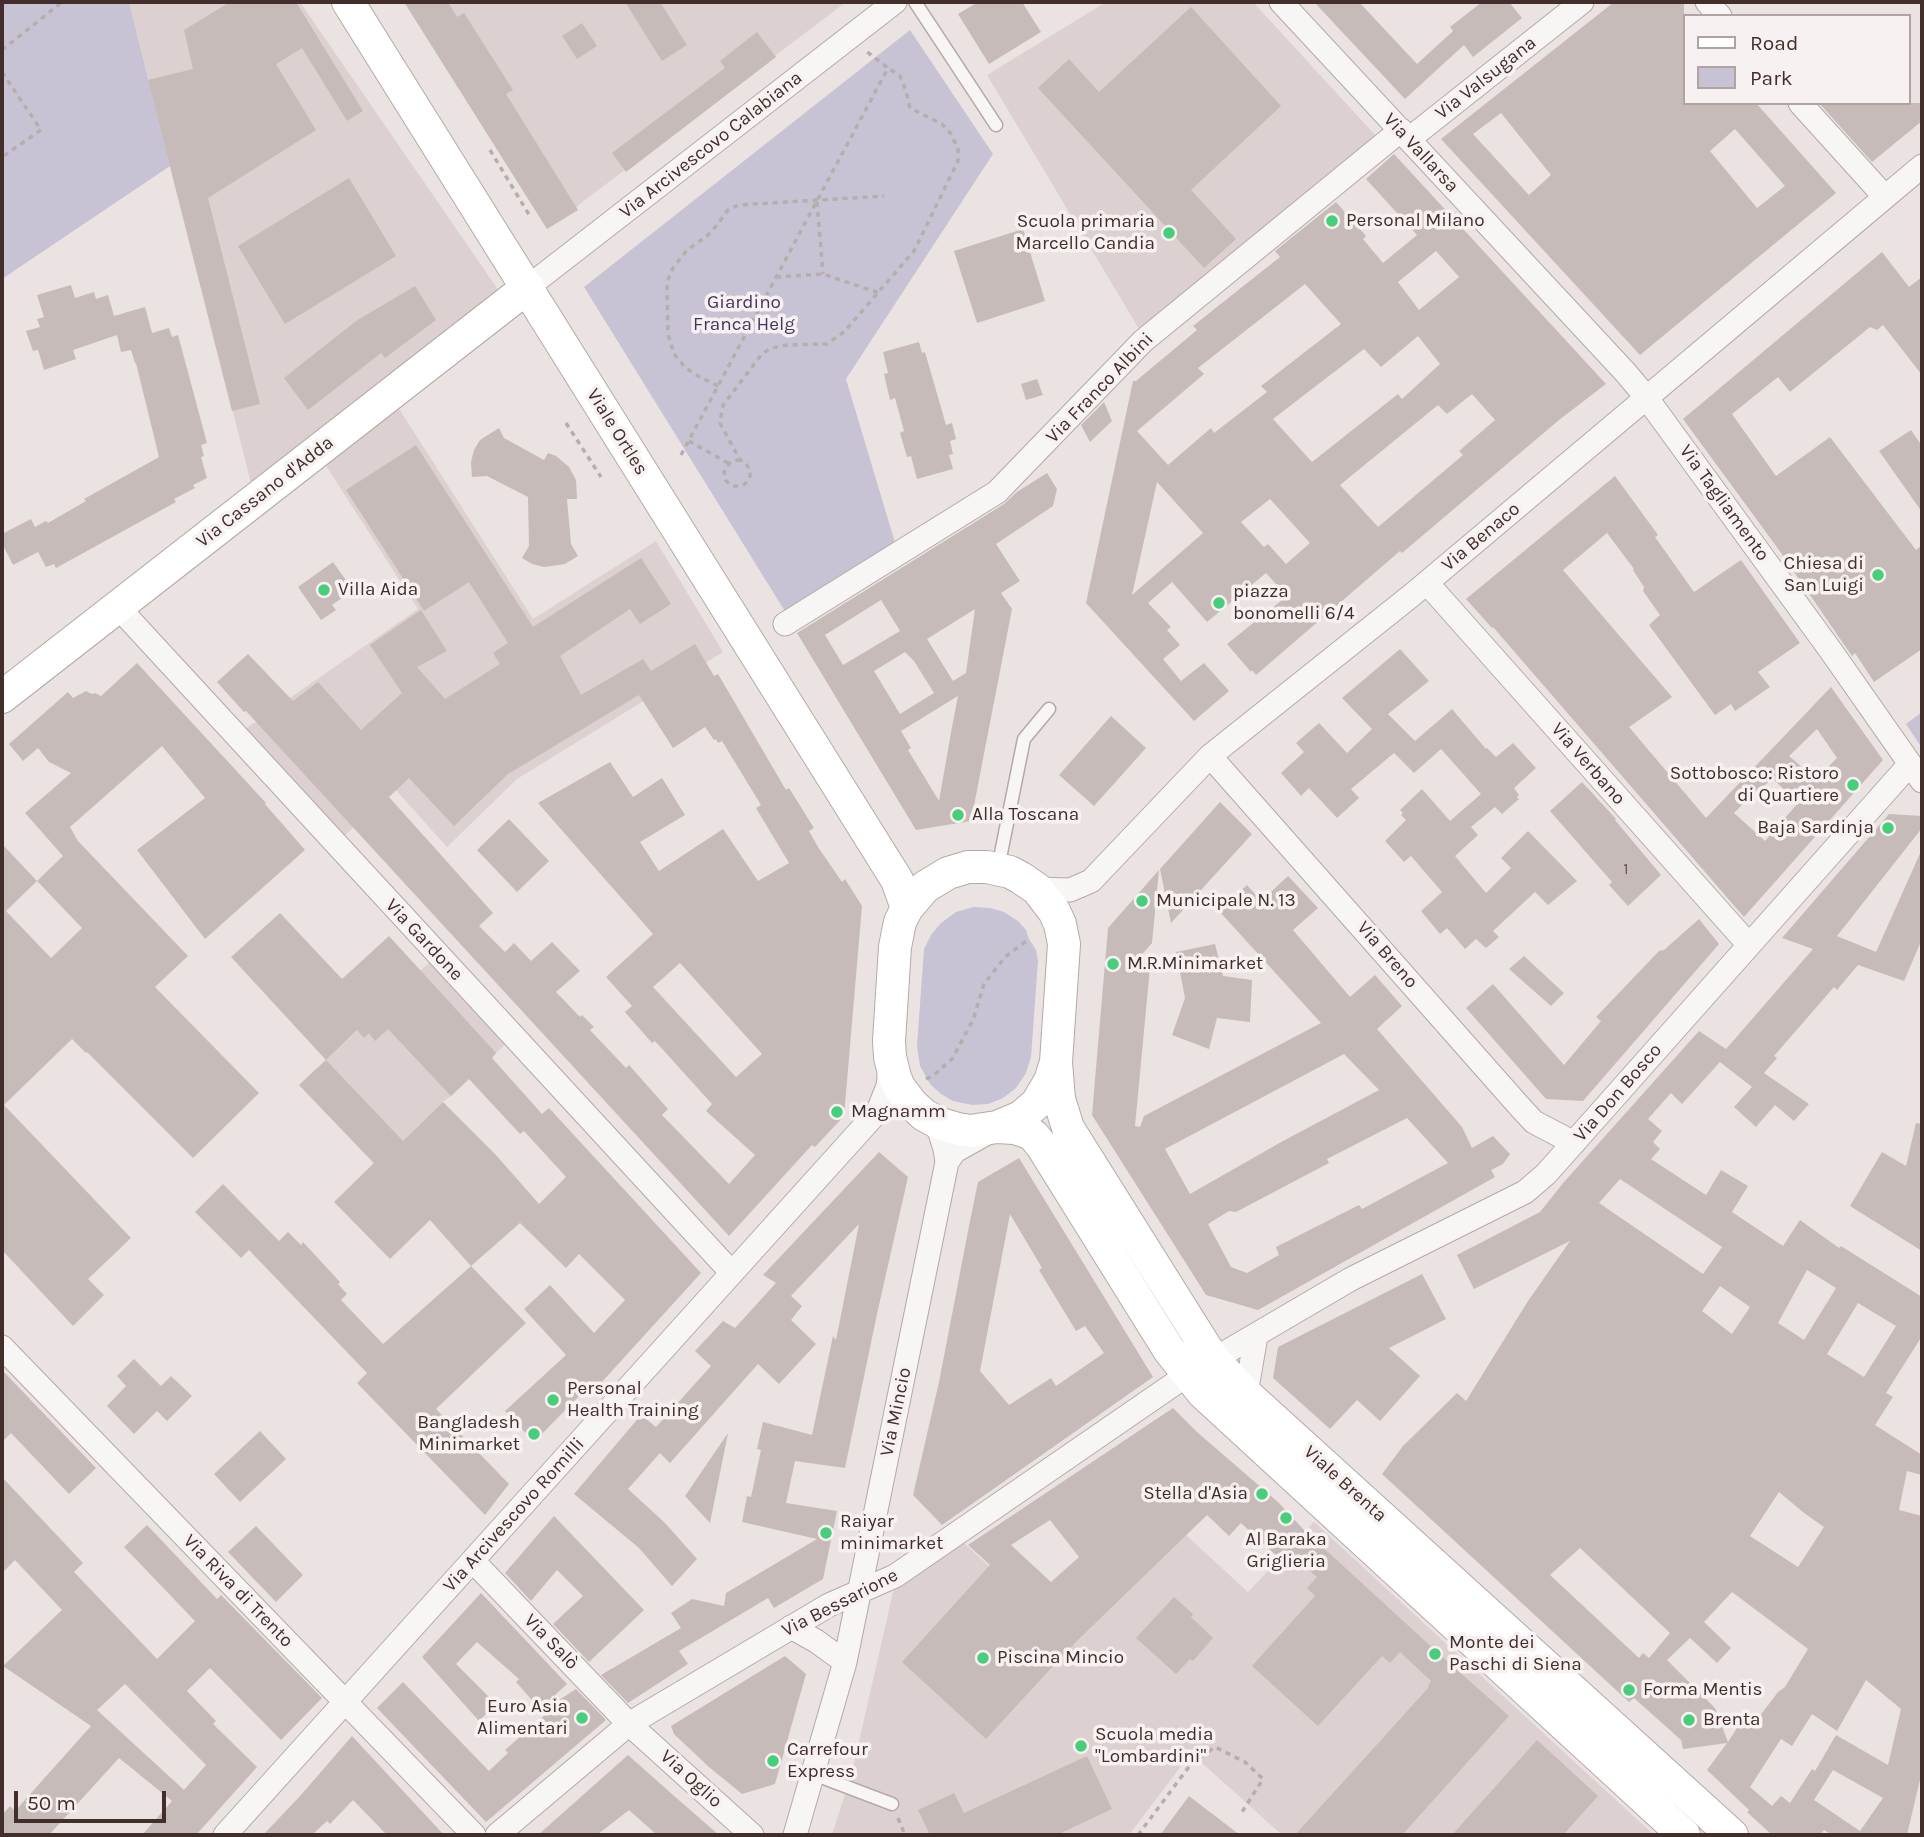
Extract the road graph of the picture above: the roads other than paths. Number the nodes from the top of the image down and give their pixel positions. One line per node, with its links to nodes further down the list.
1 (348, 2): 12 (street, Viale Ortles)
2 (895, 2): 12 (street, Via Arcivescovo Calabiana)
3 (915, 2): 8 (lane)
4 (1281, 2): 9 (street, Via Vallarsa)
5 (1582, 2): 6 (street, Via Valsugana)
6 (1558, 9): 9 (street, Via Valsugana)
7 (1802, 105): 11 (street)
8 (996, 125)
9 (1405, 135): 13 (street, Via Vallarsa); 16 (street, Via Franco Albini)
10 (1922, 166): 11 (street, Via Benaco)
11 (1885, 197): 13 (street, Via Benaco)
12 (528, 288): 15 (street, Via Cassano d'Adda); 21 (street, Viale Ortles)
13 (1646, 397): 14 (street, Via Benaco); 20 (street, Via Tagliamento)
14 (1427, 583): 19 (street, Via Benaco); 26 (street, Via Verbano)
15 (117, 606): 17 (street, Via Cassano d'Adda); 33 (street, Via Gardone)
16 (785, 624)
17 (2, 696)
18 (1049, 709): 22 (lane)
19 (1210, 756): 24 (street, Via Benaco); 31 (street, Via Breno)
20 (1916, 772): 26 (street, Via Don Bosco)
21 (886, 862): 23 (street); 25 (street, Viale Ortles)
22 (998, 869): 23 (street); 24 (street)
23 (936, 879): 25 (street)
24 (1037, 889): 28 (street)
25 (907, 908): 27 (street)
26 (1749, 945): 31 (street, Via Don Bosco)
27 (890, 1057): 29 (street); 33 (street, Via Arcivescovo Romilli)
28 (1056, 1062): 30 (street); 36 (street, Viale Brenta)
29 (933, 1120): 30 (street); 32 (street, Via Mincio)
30 (997, 1127): 32 (street); 36 (street, Viale Brenta)
31 (1574, 1143): 34 (street, Via Don Bosco)
32 (947, 1163): 39 (street, Via Mincio)
33 (732, 1273): 38 (street, Via Arcivescovo Romilli)
34 (1256, 1336): 36 (street, Via Don Bosco); 37 (street)
35 (2, 1347): 42 (street, Via Riva di Trento)
36 (1200, 1367): 37 (street, Viale Brenta); 39 (street, Via Bessarione); 51 (street, Viale Brenta)
37 (1246, 1394): 52 (street, Viale Brenta)
38 (472, 1561): 42 (street, Via Arcivescovo Romilli); 43 (street, Via Salò)
39 (859, 1592): 40 (street, Via Bessarione); 41 (street, Via Mincio)
40 (791, 1628): 41 (street); 43 (street, Via Bessarione)
41 (845, 1662): 44 (street, Via Mincio)
42 (345, 1702): 46 (street, Via Arcivescovo Romilli); 47 (street, Via Riva di Trento)
43 (629, 1724): 48 (street, Via Bessarione); 49 (street, Via Oglio)
44 (813, 1774): 45 (lane); 50 (street, Via Mincio)
45 (892, 1804)
46 (225, 1835)
47 (474, 1835)
48 (497, 1835)
49 (752, 1835)
50 (795, 1835)
51 (1684, 1835)
52 (1732, 1835)

